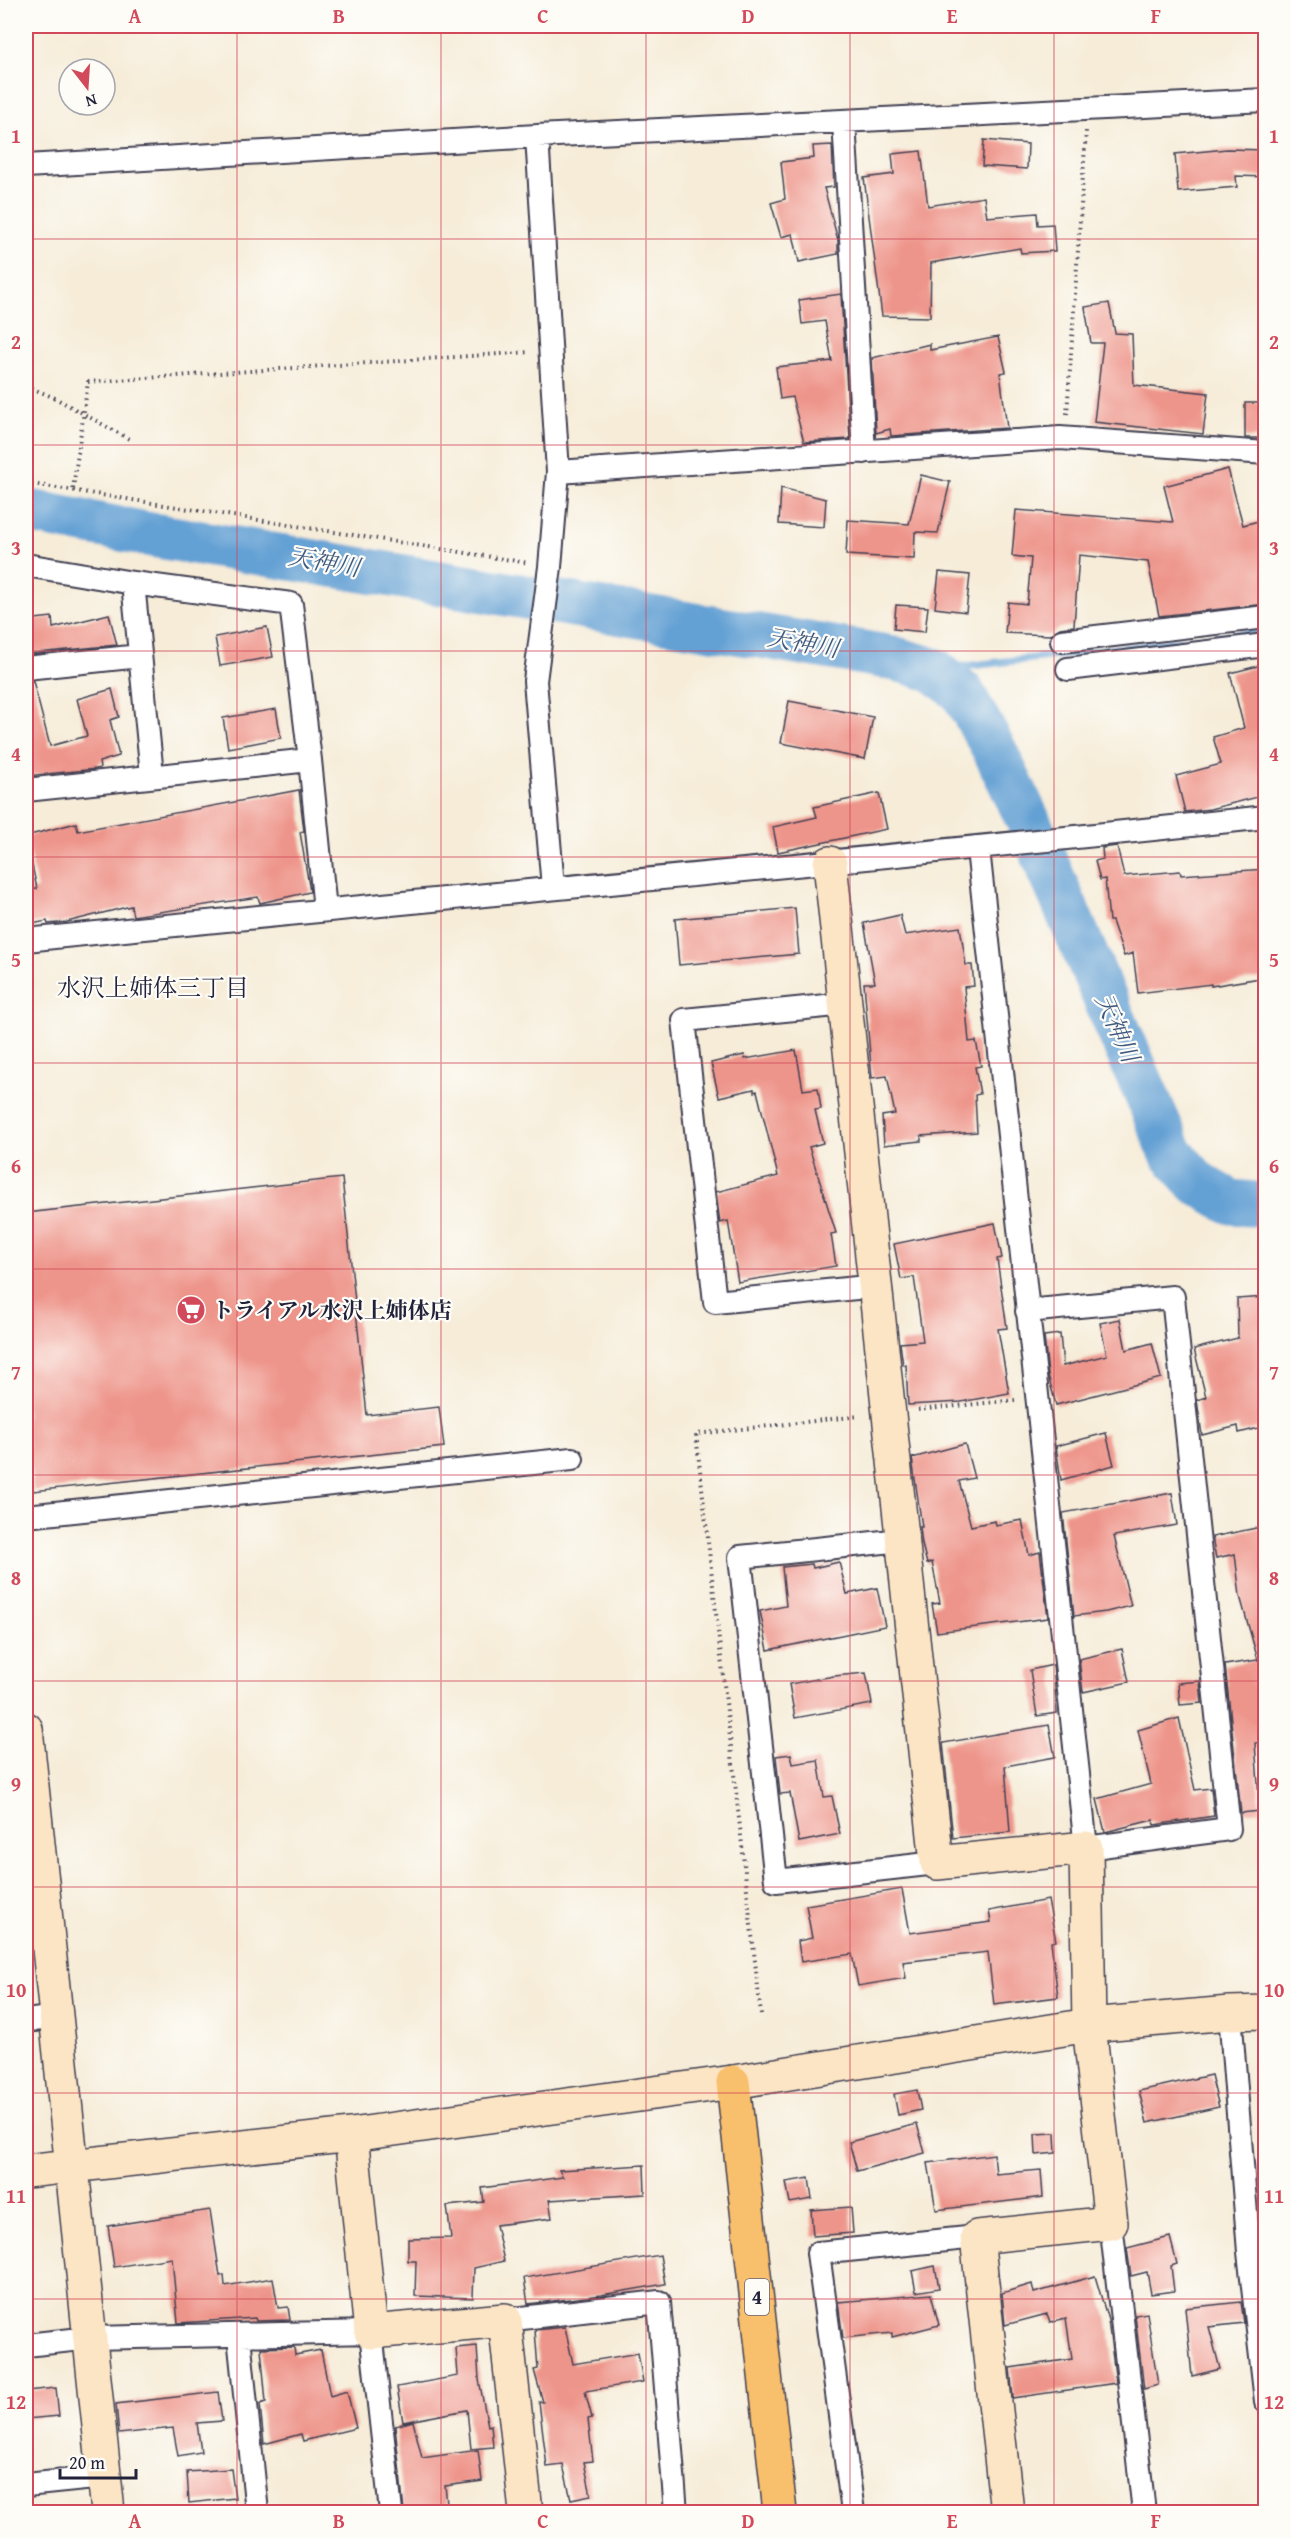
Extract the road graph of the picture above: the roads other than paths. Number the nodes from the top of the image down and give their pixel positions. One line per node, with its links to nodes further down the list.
1 (1266, 100): 2 (street)
2 (844, 122): 3 (street); 5 (street)
3 (537, 136): 4 (street); 7 (street)
4 (26, 166)
5 (864, 452): 6 (street); 7 (street)
6 (1266, 453)
7 (558, 472): 22 (street)
8 (26, 565): 9 (street)
9 (133, 583): 13 (street); 16 (street)
10 (1266, 617): 11 (street)
11 (1062, 641)
12 (1266, 645): 15 (street)
13 (140, 656): 14 (street); 17 (street)
14 (26, 668)
15 (1068, 669)
16 (310, 760): 17 (street); 23 (street)
17 (152, 775): 18 (street)
18 (26, 789)
19 (1266, 817): 20 (street)
20 (978, 849): 21 (street); 27 (street)
21 (830, 863): 22 (street); 25 (street)
22 (553, 888): 23 (street)
23 (325, 909): 24 (street)
24 (26, 940)
25 (846, 1004): 26 (street); 26 (street)
26 (877, 1286): 30 (street)
27 (1027, 1311): 32 (street); 32 (street)
28 (572, 1459): 29 (street)
29 (26, 1516)
30 (902, 1540): 33 (street); 33 (street)
31 (26, 1728): 36 (street)
32 (1086, 1848): 33 (street); 37 (street)
33 (937, 1863)
34 (1266, 2012): 35 (street)
35 (1230, 2013): 37 (street); 44 (street)
36 (41, 2019): 40 (street)
37 (1089, 2025): 38 (street); 42 (street)
38 (734, 2082): 39 (street); 58 (highway, 4)
39 (351, 2135): 40 (street); 46 (street)
40 (72, 2165): 41 (street); 48 (street)
41 (26, 2171)
42 (1111, 2223): 43 (street); 61 (street)
43 (976, 2237): 59 (street); 60 (street)
44 (1257, 2251): 50 (street)
45 (505, 2319): 46 (street); 56 (street); 57 (street)
46 (371, 2332): 47 (street); 55 (street)
47 (238, 2336): 48 (street); 54 (street)
48 (90, 2338): 49 (street); 51 (street)
49 (26, 2345)
50 (1266, 2401)
51 (104, 2477): 52 (street); 53 (street)
52 (26, 2485)
53 (108, 2512)
54 (257, 2512)
55 (391, 2512)
56 (526, 2512)
57 (676, 2512)
58 (780, 2512)
59 (853, 2512)
60 (1007, 2512)
61 (1144, 2512)

